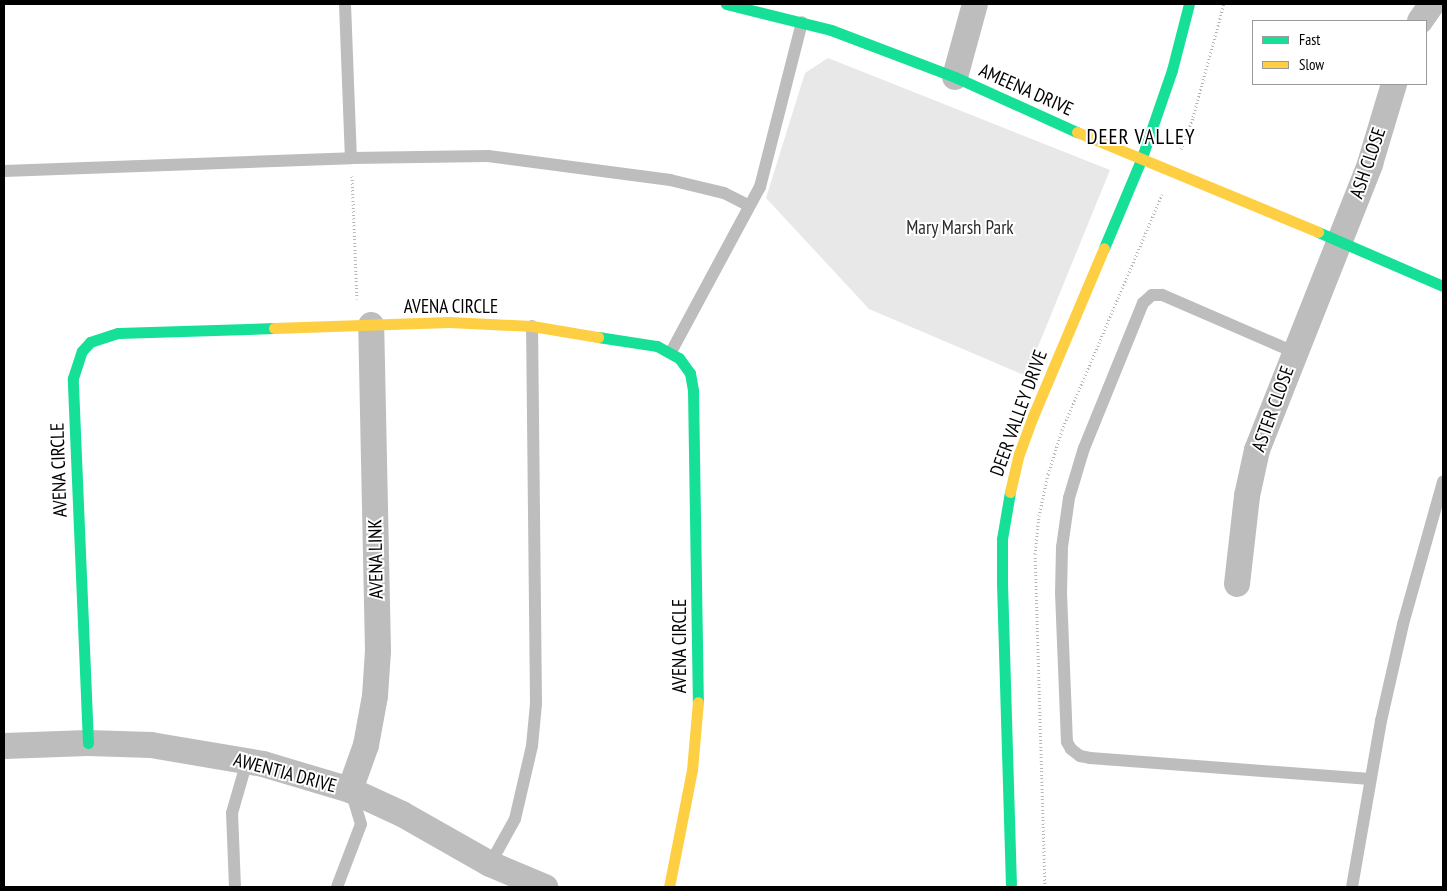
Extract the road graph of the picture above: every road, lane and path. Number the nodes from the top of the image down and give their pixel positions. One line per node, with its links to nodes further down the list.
1 (346, 4): 12 (lane)
2 (726, 4): 8 (street, AMEENA DRIVE)
3 (976, 4): 9 (street)
4 (1189, 4): 13 (street, DEER VALLEY DRIVE)
5 (1224, 4): 11 (path)
6 (1432, 4): 7 (street)
7 (1421, 20)
8 (802, 22): 9 (street, AMEENA DRIVE); 15 (lane)
9 (955, 77): 13 (street, AMEENA DRIVE)
10 (1394, 85): 16 (street, ASH CLOSE)
11 (1182, 147)
12 (351, 158): 14 (lane); 15 (lane); 18 (path)
13 (1141, 160): 16 (street, AMEENA DRIVE); 34 (street, DEER VALLEY DRIVE)
14 (4, 171)
15 (749, 206): 20 (lane)
16 (1340, 241): 17 (street, AMEENA DRIVE); 21 (street, ASTER CLOSE)
17 (1443, 286)
18 (364, 325): 19 (street, AVENA CIRCLE); 24 (street, AVENA CIRCLE); 28 (street, AVENA LINK)
19 (532, 326): 20 (street, AVENA CIRCLE); 29 (lane)
20 (671, 352): 33 (street, AVENA CIRCLE)
21 (1294, 352): 23 (street, ASTER CLOSE); 27 (lane)
22 (1443, 482): 27 (lane)
23 (1237, 584)
24 (88, 743): 25 (street, AWENTIA DRIVE); 26 (street, AWENTIA DRIVE)
25 (4, 746)
26 (246, 761): 28 (street, AWENTIA DRIVE); 30 (lane)
27 (1370, 779): 35 (lane)
28 (350, 790): 29 (street, AWENTIA DRIVE); 31 (lane)
29 (490, 864): 32 (street, AWENTIA DRIVE)
30 (235, 887)
31 (337, 887)
32 (544, 887)
33 (669, 887)
34 (1011, 887)
35 (1352, 887)

